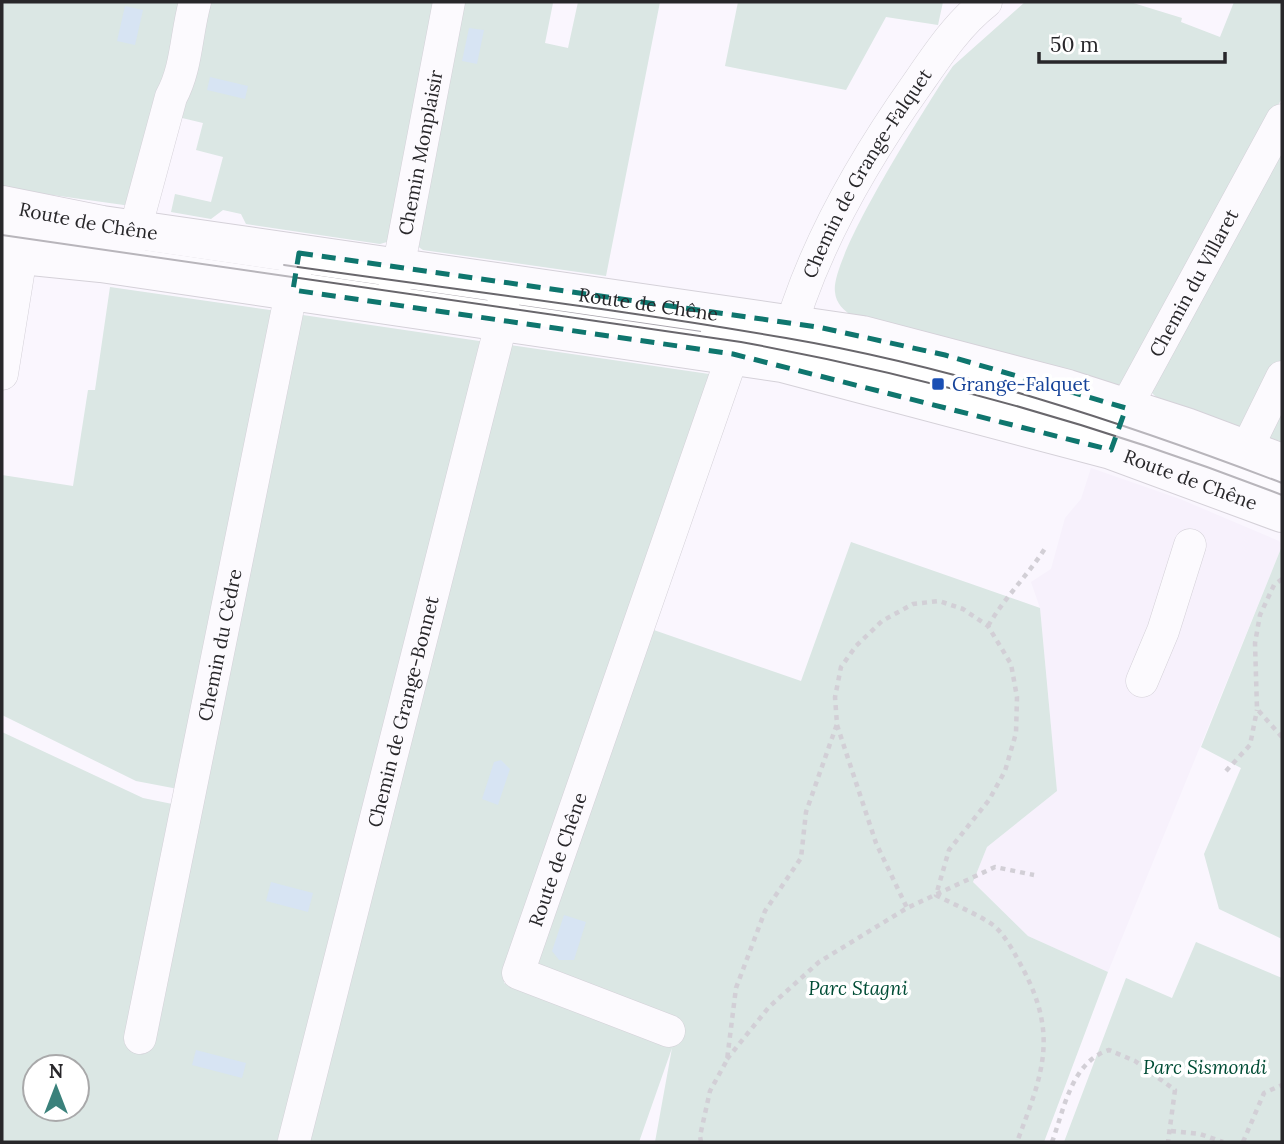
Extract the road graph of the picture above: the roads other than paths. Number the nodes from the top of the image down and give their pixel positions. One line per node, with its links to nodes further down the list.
1 (195, 2): 6 (street)
2 (449, 2): 9 (street, Chemin Monplaisir)
3 (986, 2): 11 (street, Chemin de Grange-Falquet)
4 (1282, 120): 15 (street, Chemin du Villaret)
5 (2, 205): 6 (main road, Route de Chêne)
6 (135, 230): 8 (main road, Route de Chêne)
7 (8, 246): 8 (main road, Route de Chêne); 13 (street)
8 (296, 272): 9 (main road, Route de Chêne); 23 (street, Chemin du Cèdre)
9 (395, 286): 10 (main road, Route de Chêne)
10 (504, 302): 11 (main road, Route de Chêne); 12 (main road, Route de Chêne); 24 (street, Chemin de Grange-Bonnet)
11 (786, 344): 12 (main road, Route de Chêne); 15 (main road, Route de Chêne)
12 (733, 354): 22 (street, Route de Chêne)
13 (2, 374)
14 (1282, 377): 16 (street)
15 (1118, 429): 16 (main road, Route de Chêne); 18 (street); 19 (main road, Route de Chêne)
16 (1246, 450): 17 (main road, Route de Chêne)
17 (1282, 463)
18 (1282, 489)
19 (1282, 513)
20 (1190, 545): 21 (street)
21 (1142, 681)
22 (669, 1031)
23 (140, 1038)
24 (294, 1140)

